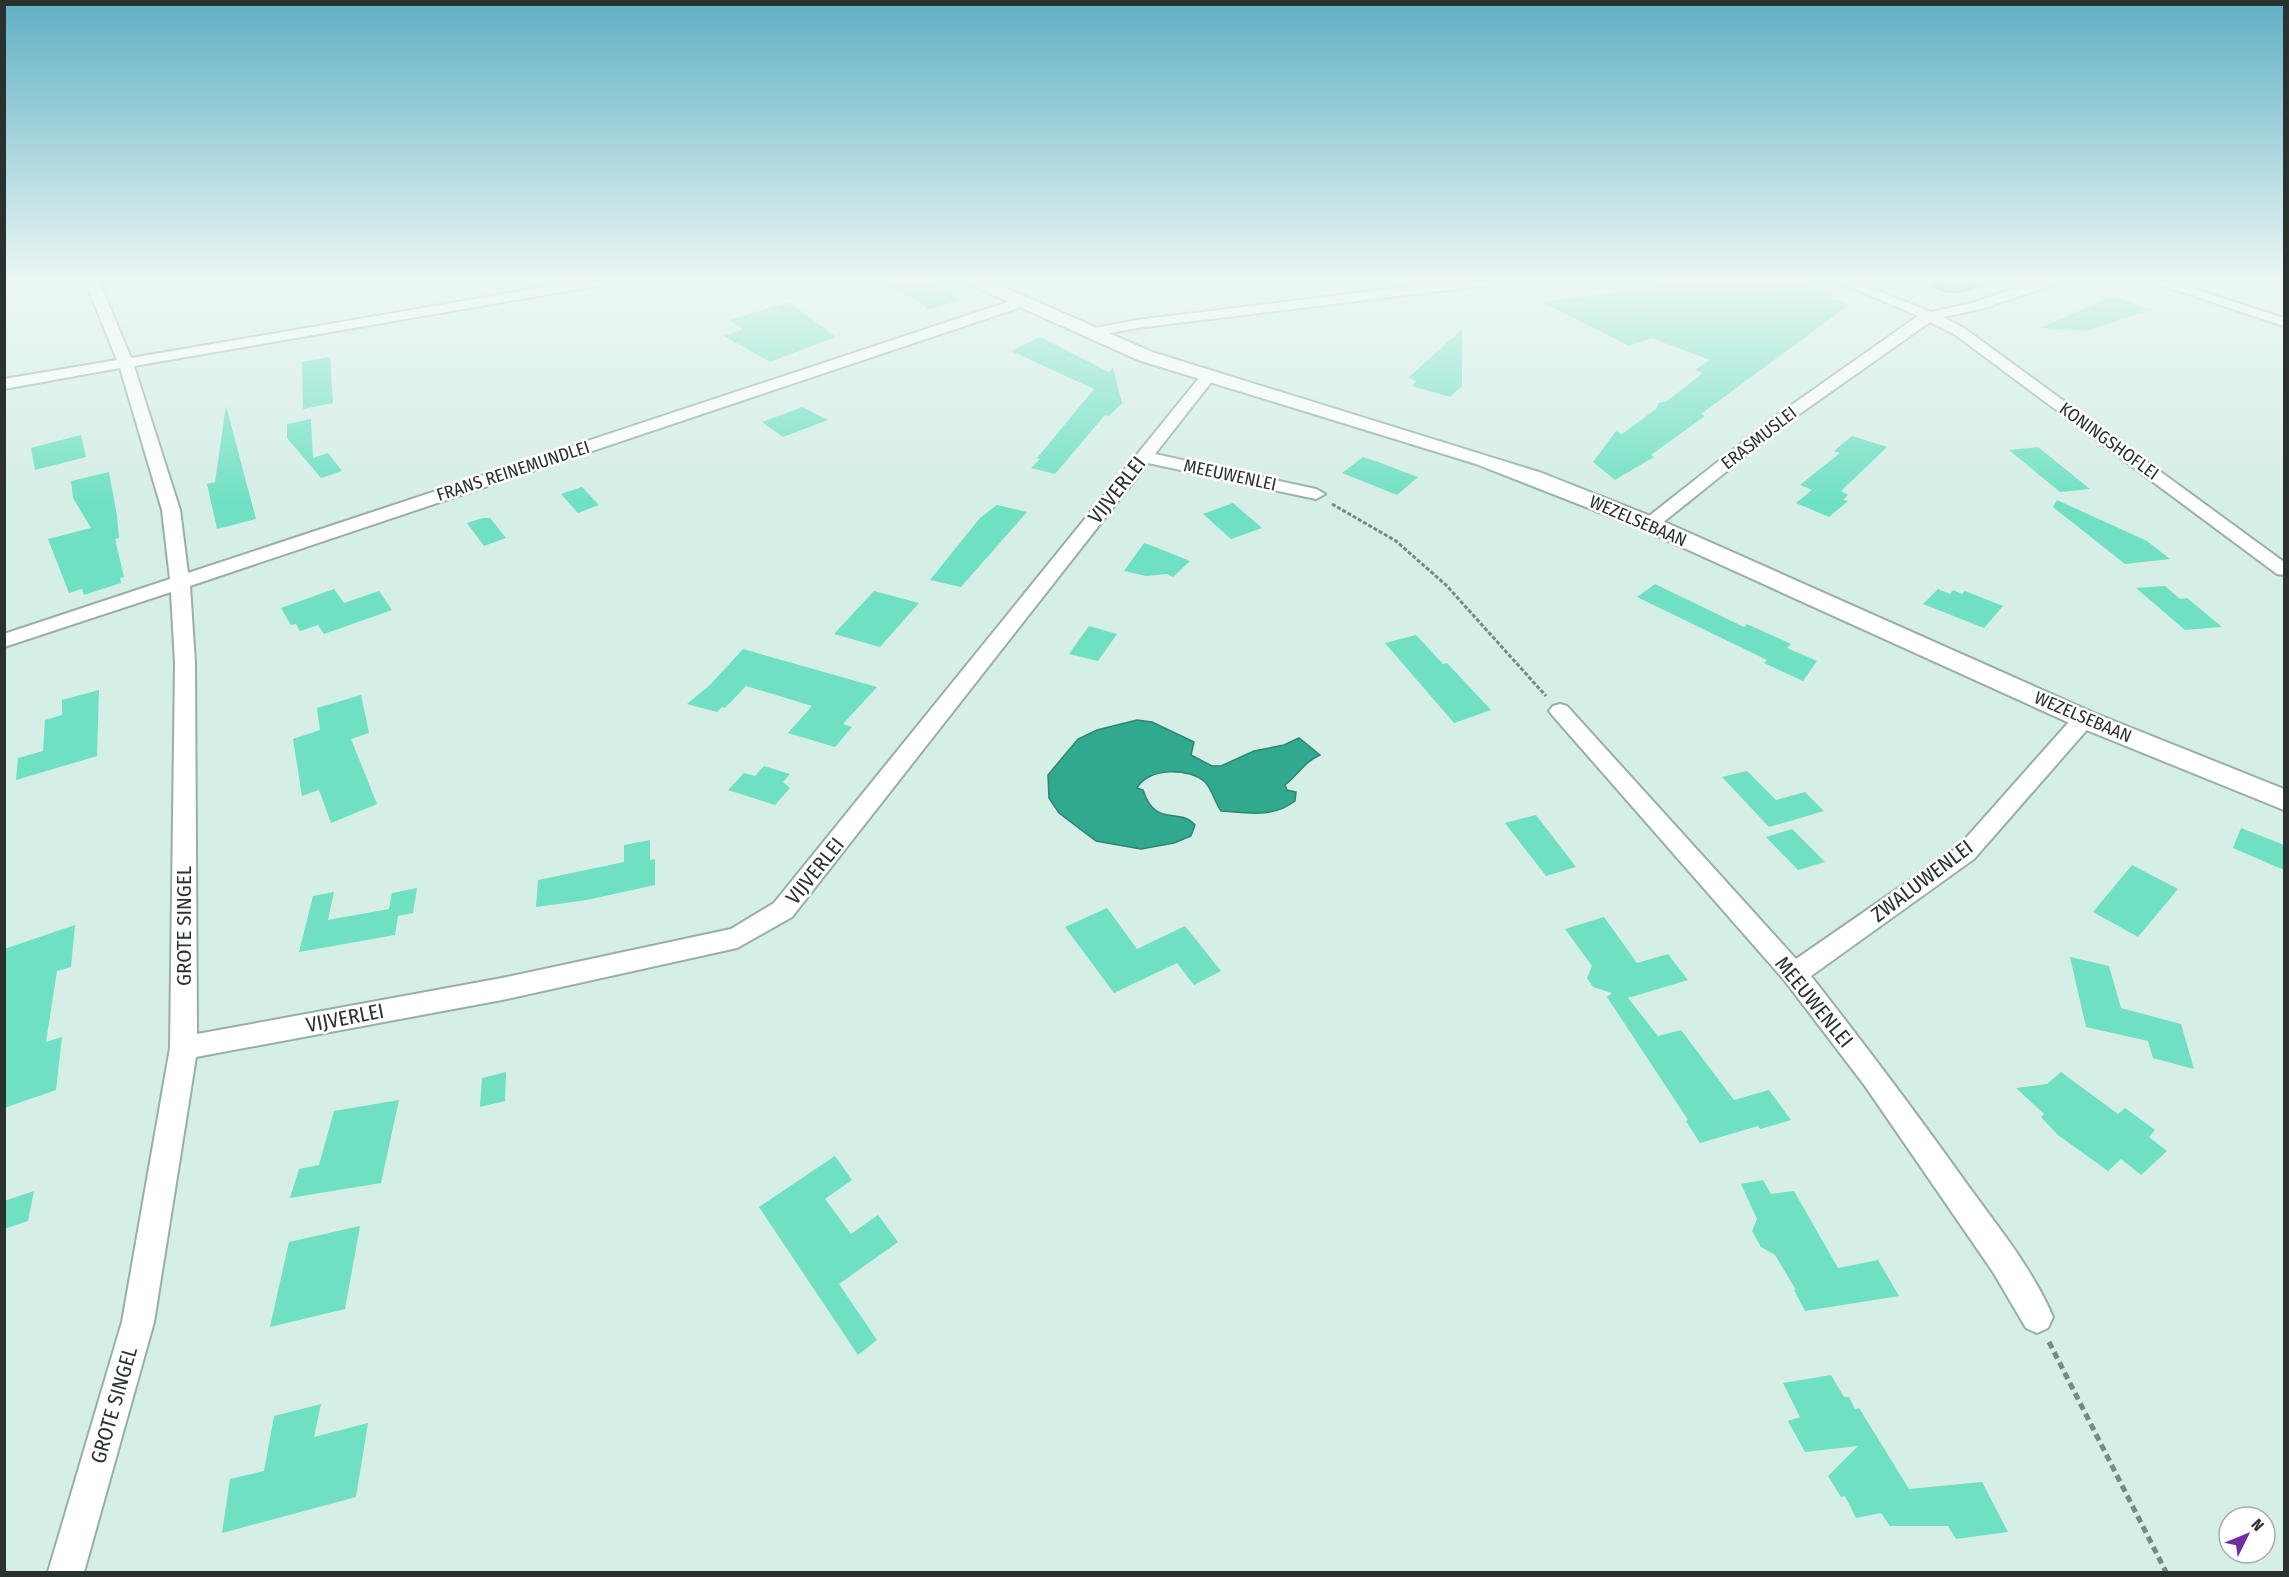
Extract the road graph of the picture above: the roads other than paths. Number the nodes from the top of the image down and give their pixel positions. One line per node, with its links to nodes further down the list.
1 (123, 355): 7 (street, GROTE SINGEL)
2 (175, 355): 7 (street)
3 (864, 355): 14 (street, FRANS REINEMUNDLEI)
4 (1149, 355): 8 (street, WEZELSEBAAN)
5 (1871, 355): 12 (street, ERASMUSLEI)
6 (1991, 355): 13 (street, KONINGSHOFLEI)
7 (126, 363): 9 (street); 14 (street, GROTE SINGEL)
8 (1208, 376): 10 (street, VIJVERLEI); 12 (street, WEZELSEBAAN)
9 (4, 384)
10 (1143, 457): 11 (street, MEEUWENLEI); 20 (street, VIJVERLEI)
11 (1316, 494)
12 (1650, 524): 17 (street, WEZELSEBAAN)
13 (2284, 570)
14 (180, 582): 15 (street, FRANS REINEMUNDLEI); 20 (street, GROTE SINGEL)
15 (4, 641)
16 (1560, 711): 19 (street, MEEUWENLEI)
17 (2084, 719): 18 (street, WEZELSEBAAN); 19 (street, ZWALUWENLEI)
18 (2284, 800)
19 (1794, 974): 21 (street, MEEUWENLEI)
20 (184, 1048): 22 (street, GROTE SINGEL)
21 (2037, 1317)
22 (66, 1572)

